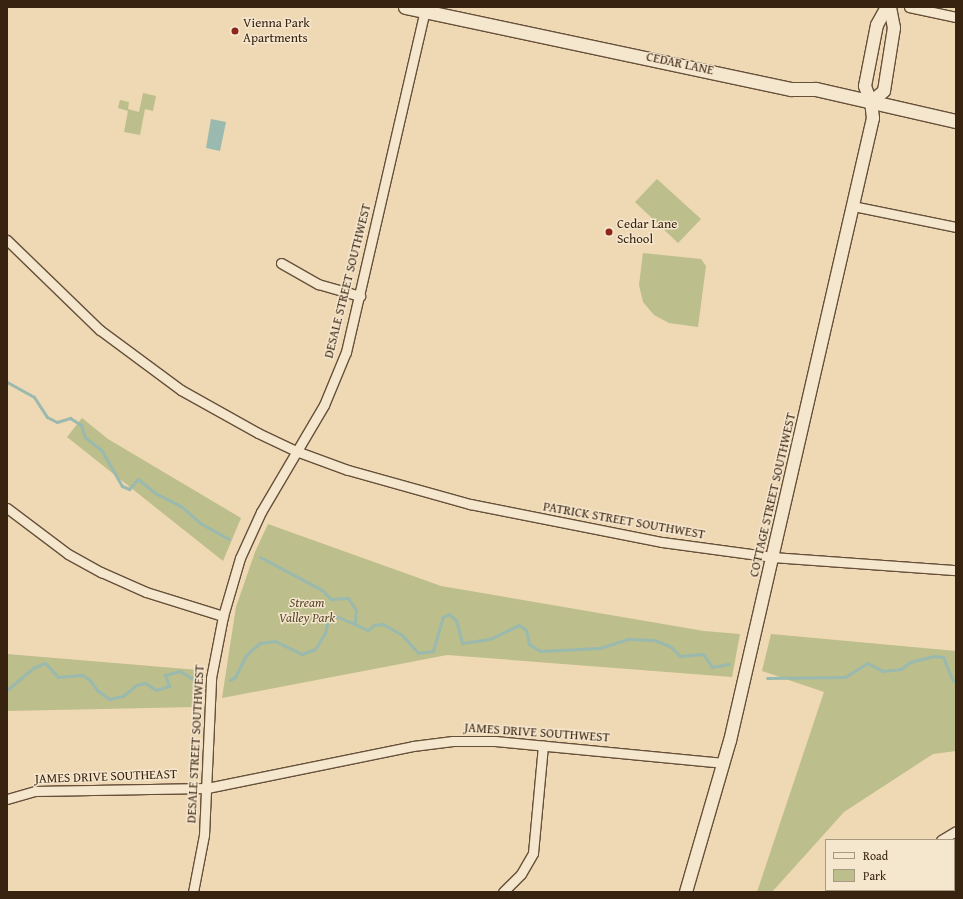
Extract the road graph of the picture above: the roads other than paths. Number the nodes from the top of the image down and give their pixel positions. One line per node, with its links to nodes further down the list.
1 (405, 7): 5 (main road, CEDAR LANE)
2 (887, 7): 7 (street, COTTAGE STREET SOUTHWEST)
3 (890, 7): 7 (street)
4 (909, 7): 6 (street)
5 (425, 11): 7 (main road, CEDAR LANE); 13 (street, DESALE STREET SOUTHWEST)
6 (956, 17)
7 (872, 102): 8 (main road, CEDAR LANE); 9 (street, COTTAGE STREET SOUTHWEST)
8 (956, 121)
9 (853, 206): 10 (street); 16 (street, COTTAGE STREET SOUTHWEST)
10 (956, 227)
11 (7, 240): 14 (street, PATRICK STREET SOUTHWEST)
12 (281, 263): 13 (street)
13 (360, 296): 14 (street, DESALE STREET SOUTHWEST)
14 (296, 451): 16 (street, PATRICK STREET SOUTHWEST); 18 (street, DESALE STREET SOUTHWEST)
15 (8, 511): 18 (street)
16 (773, 557): 17 (street, PATRICK STREET SOUTHWEST); 20 (street, COTTAGE STREET SOUTHWEST)
17 (956, 570)
18 (223, 616): 21 (street, DESALE STREET SOUTHWEST)
19 (543, 745): 20 (street, JAMES DRIVE SOUTHWEST); 21 (street, JAMES DRIVE SOUTHWEST); 26 (street)
20 (724, 763): 27 (street, COTTAGE STREET SOUTHWEST)
21 (207, 788): 22 (street, JAMES DRIVE SOUTHEAST); 25 (street, DESALE STREET SOUTHWEST)
22 (7, 799)
23 (956, 831): 24 (street)
24 (943, 839)
25 (193, 892)
26 (503, 892)
27 (686, 892)

